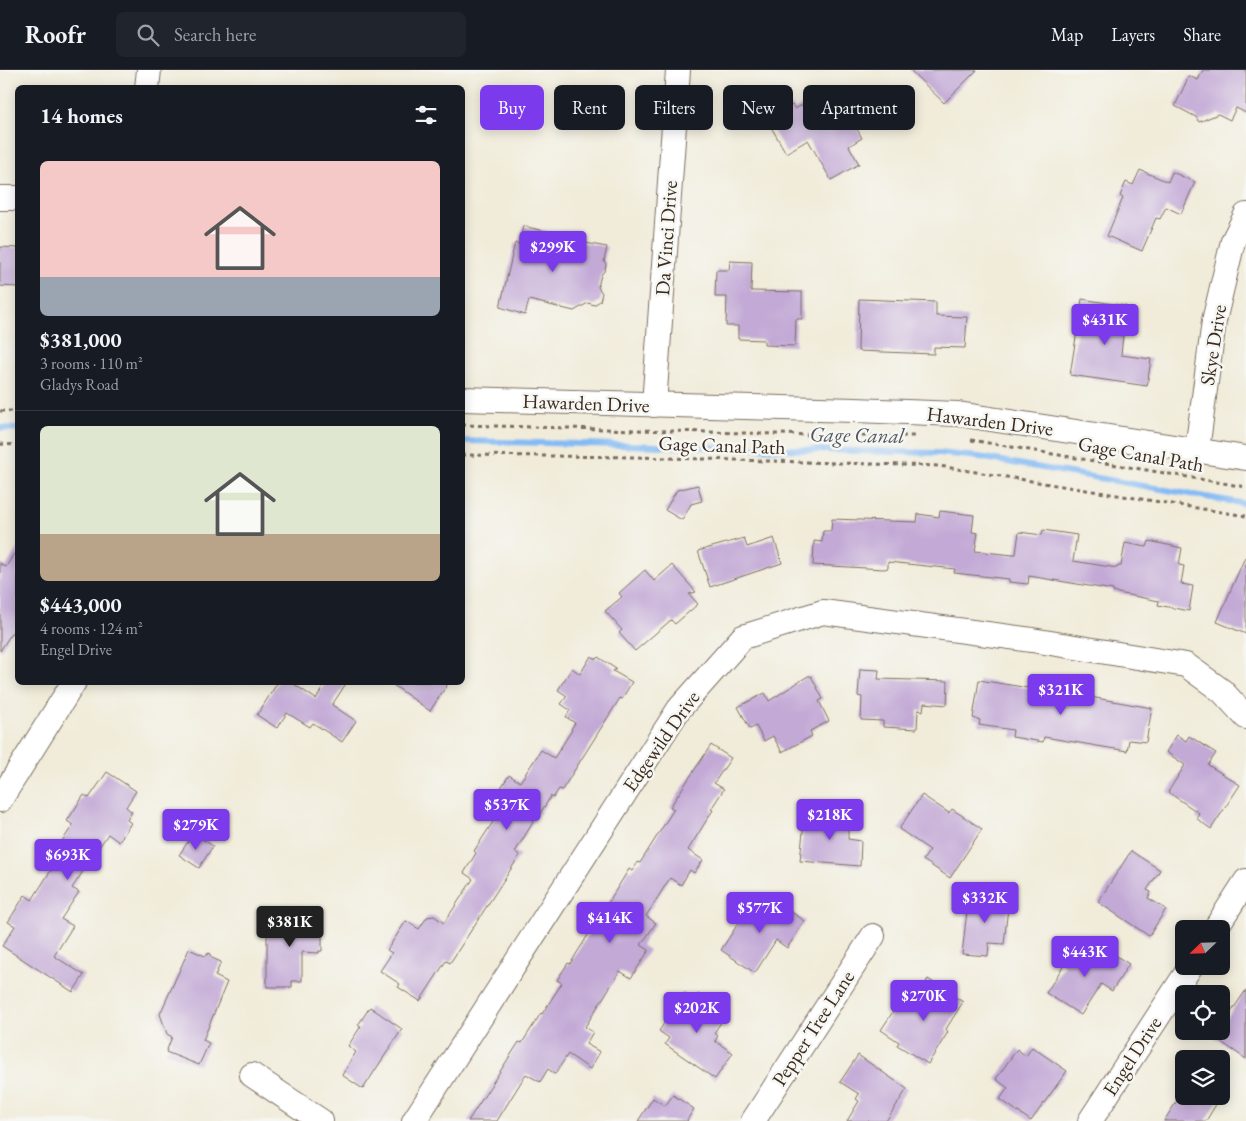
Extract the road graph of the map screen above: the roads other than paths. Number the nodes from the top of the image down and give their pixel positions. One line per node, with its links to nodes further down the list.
1 (149, 70): 3 (street)
2 (678, 70): 8 (street, Da Vinci Drive)
3 (147, 85)
4 (0, 198): 5 (street)
5 (15, 198)
6 (1246, 214): 9 (street, Skye Drive)
7 (465, 399): 8 (street, Hawarden Drive)
8 (654, 405): 9 (street, Hawarden Drive)
9 (1197, 450): 10 (street, Hawarden Drive)
10 (1246, 458)
11 (72, 685): 13 (street)
12 (1246, 717): 20 (street, Edgewild Drive)
13 (0, 800)
14 (1246, 881): 15 (street)
15 (1221, 920)
16 (873, 936): 21 (street, Pepper Tree Lane)
17 (1184, 975): 22 (street, Engel Drive)
18 (252, 1074): 19 (street)
19 (321, 1121)
20 (414, 1121)
21 (753, 1121)
22 (1090, 1121)

